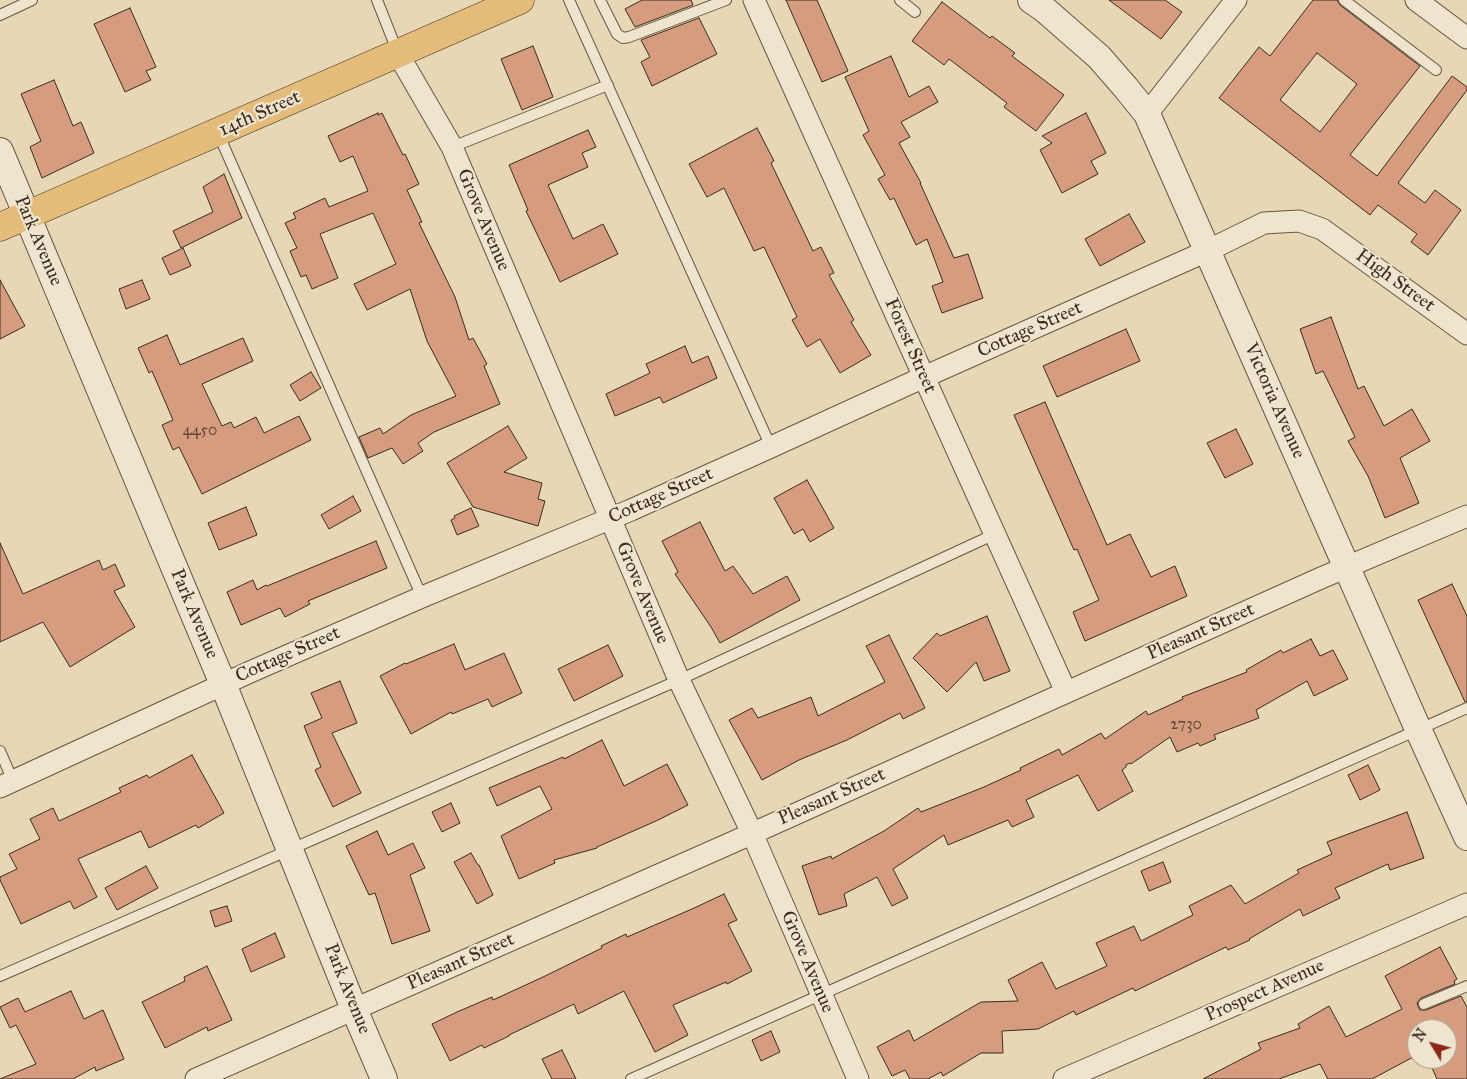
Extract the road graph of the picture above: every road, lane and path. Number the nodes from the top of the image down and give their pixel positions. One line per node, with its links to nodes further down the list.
1 (32, 0): 14 (lane)
2 (378, 0): 16 (lane)
3 (520, 0): 16 (main road, 14th Street)
4 (569, 0): 18 (lane)
5 (600, 0): 6 (lane)
6 (726, 0)
7 (754, 0): 28 (street, Forest Street)
8 (900, 0): 13 (lane)
9 (1031, 0): 19 (street, Victoria Avenue)
10 (1236, 0): 19 (street)
11 (1344, 0): 17 (lane)
12 (1416, 0): 15 (street)
13 (915, 12)
14 (0, 15)
15 (1467, 38)
16 (398, 54): 20 (main road, 14th Street); 21 (street, Grove Avenue)
17 (1436, 70)
18 (608, 85): 21 (lane); 29 (lane)
19 (1147, 114): 26 (street, Victoria Avenue)
20 (218, 132): 23 (main road, 14th Street); 34 (lane)
21 (452, 147): 31 (street, Grove Avenue)
22 (0, 151): 23 (street, Park Avenue)
23 (27, 215): 24 (main road, 14th Street); 36 (street, Park Avenue)
24 (0, 227)
25 (1322, 229): 26 (street, Cottage Street); 27 (street, High Street)
26 (1207, 251): 28 (street, Cottage Street); 33 (street, Victoria Avenue)
27 (1464, 326)
28 (924, 377): 29 (street, Cottage Street); 32 (street, Forest Street)
29 (771, 447): 31 (street, Cottage Street)
30 (1467, 516): 33 (street, Pleasant Street)
31 (610, 519): 34 (street, Cottage Street); 35 (street, Grove Avenue)
32 (995, 534): 35 (lane); 37 (street, Forest Street)
33 (1347, 567): 37 (street, Pleasant Street); 39 (street, Victoria Avenue)
34 (422, 597): 36 (street, Cottage Street)
35 (679, 680): 42 (street, Grove Avenue); 44 (lane)
36 (223, 684): 41 (street, Cottage Street); 44 (street, Park Avenue)
37 (1066, 692): 42 (street, Pleasant Street)
38 (1467, 708): 39 (lane)
39 (1418, 729): 43 (street, Victoria Avenue); 48 (lane)
40 (0, 751): 41 (lane)
41 (6, 784)
42 (752, 833): 48 (street, Grove Avenue); 50 (street, Pleasant Street)
43 (1467, 836)
44 (290, 849): 46 (lane); 50 (street, Park Avenue)
45 (1467, 904): 55 (street, Prospect Avenue)
46 (0, 976)
47 (1467, 986): 49 (lane)
48 (821, 995): 53 (lane); 54 (street, Grove Avenue)
49 (1424, 1004)
50 (354, 1009): 51 (street, Pleasant Street); 52 (street, Park Avenue)
51 (196, 1079)
52 (384, 1079)
53 (631, 1079)
54 (858, 1079)
55 (1064, 1079)

